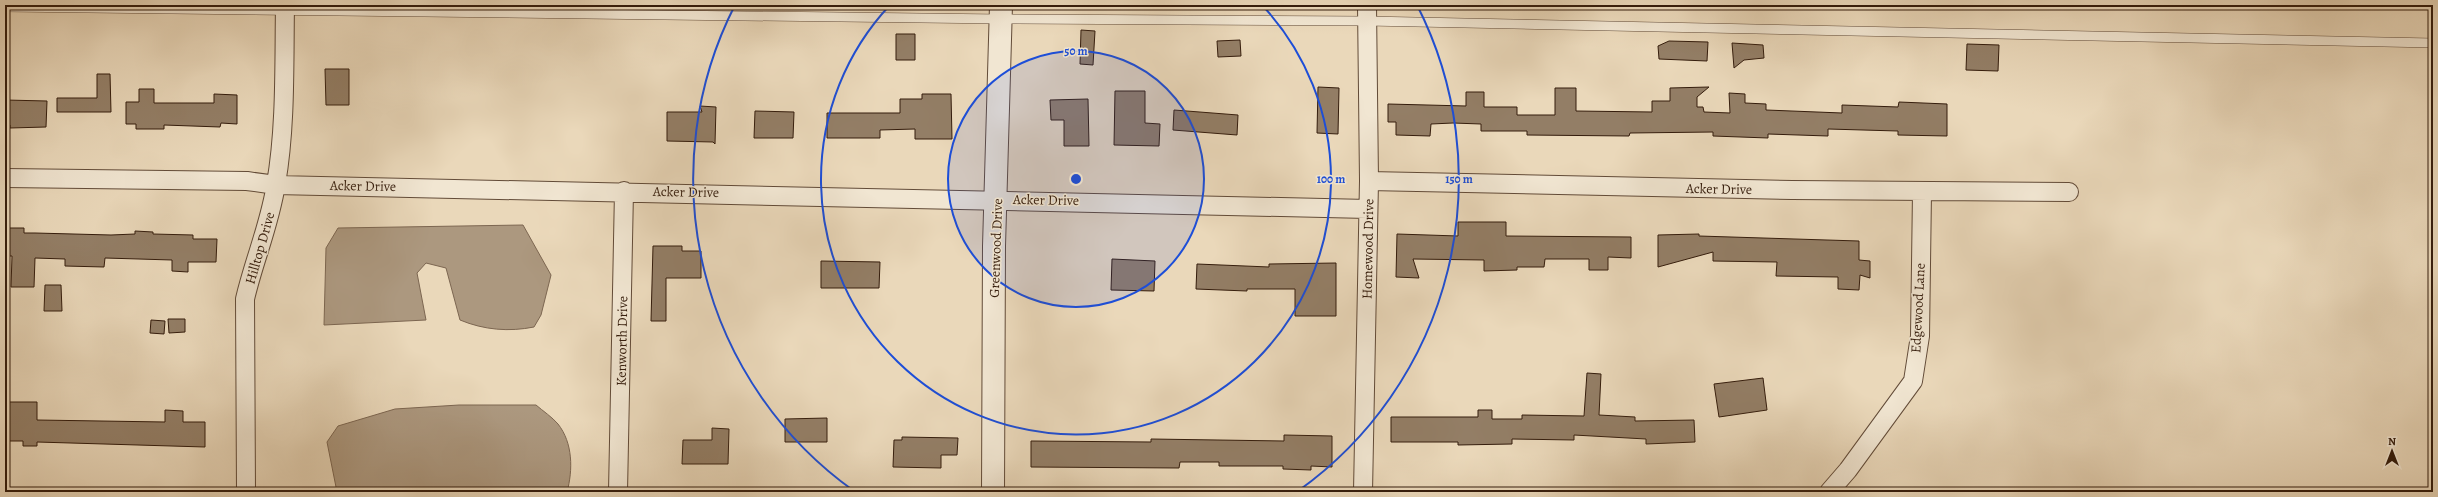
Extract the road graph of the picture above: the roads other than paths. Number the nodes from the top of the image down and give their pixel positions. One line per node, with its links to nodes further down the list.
1 (5, 7): 2 (lane)
2 (285, 8): 3 (lane); 8 (street, Hilltop Drive)
3 (1001, 12): 4 (lane); 12 (street, Greenwood Drive)
4 (1367, 13): 5 (lane); 7 (street, Homewood Drive)
5 (2433, 43)
6 (5, 178): 8 (street, Acker Drive)
7 (1369, 181): 10 (street, Acker Drive); 13 (street, Homewood Drive)
8 (276, 185): 9 (street, Acker Drive); 14 (street, Hilltop Drive)
9 (624, 191): 12 (street, Acker Drive); 15 (street, Kenworth Drive)
10 (1922, 192): 11 (street, Acker Drive); 18 (street, Edgewood Lane)
11 (2069, 192)
12 (997, 199): 13 (street, Acker Drive); 16 (street, Greenwood Drive)
13 (1368, 209): 17 (street, Homewood Drive)
14 (246, 492)
15 (618, 492)
16 (993, 492)
17 (1363, 492)
18 (1829, 492)

